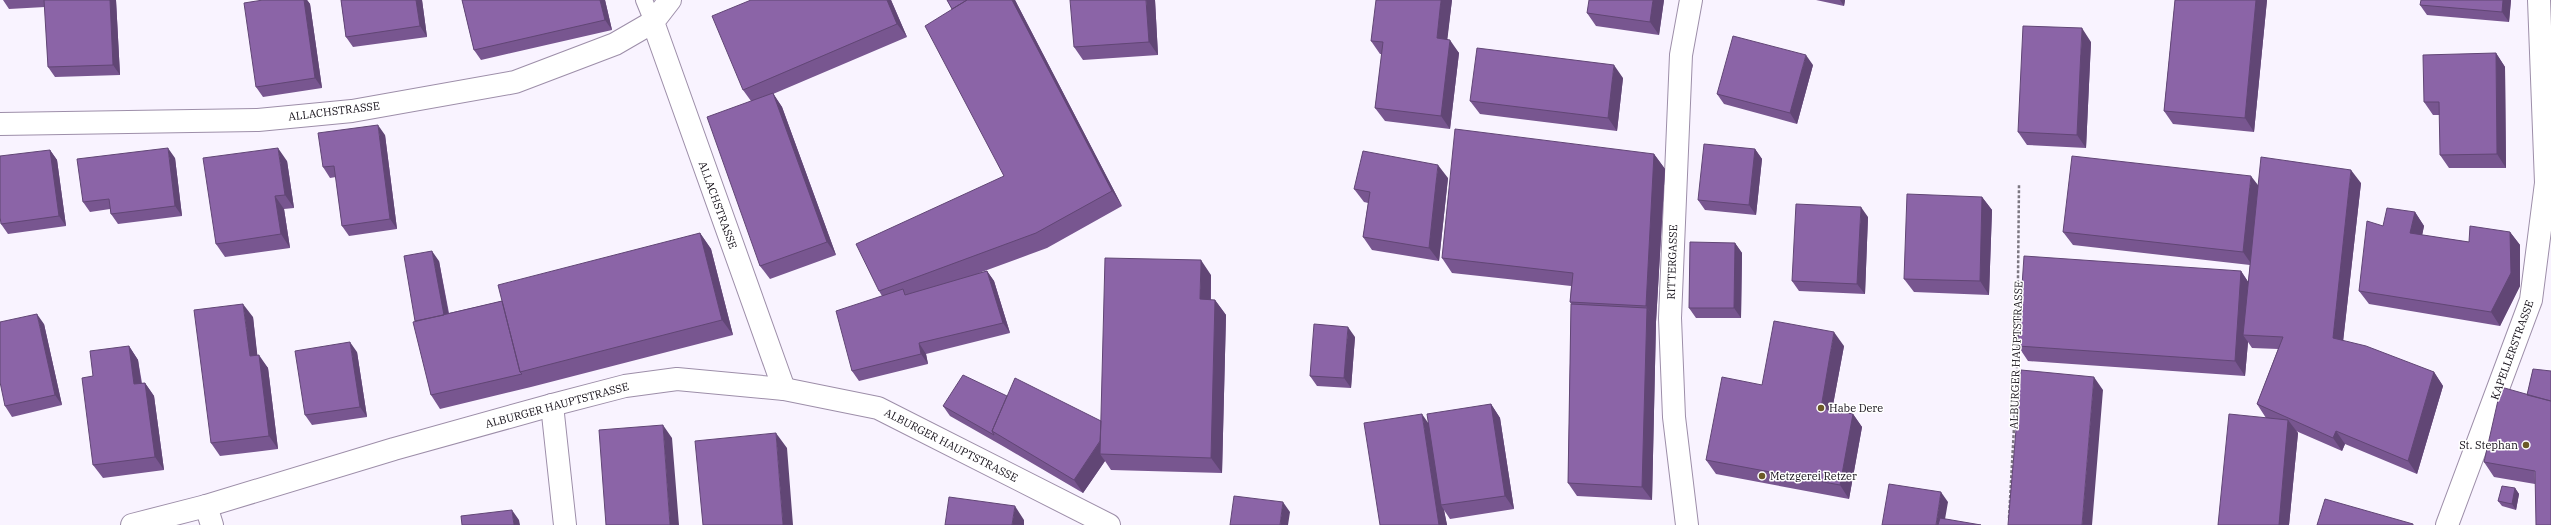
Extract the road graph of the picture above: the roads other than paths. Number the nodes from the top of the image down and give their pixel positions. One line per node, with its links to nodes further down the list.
1 (644, 0): 5 (lane)
2 (670, 0): 5 (street, ALLACHSTRASSE)
3 (1691, 0): 14 (street, RITTERGASSE)
4 (2539, 0): 7 (street, KAPELLERSTRASSE)
5 (653, 22): 6 (street, ALLACHSTRASSE); 8 (street, ALLACHSTRASSE)
6 (0, 124)
7 (2549, 183): 15 (street, KAPELLERSTRASSE)
8 (784, 389): 9 (street, ALBURGER HAUPTSTRASSE); 13 (street, ALBURGER HAUPTSTRASSE)
9 (552, 405): 10 (street, ALBURGER HAUPTSTRASSE); 12 (street)
10 (209, 516): 11 (street, ALBURGER HAUPTSTRASSE)
11 (132, 525)
12 (565, 525)
13 (1109, 525)
14 (1687, 525)
15 (2447, 525)

